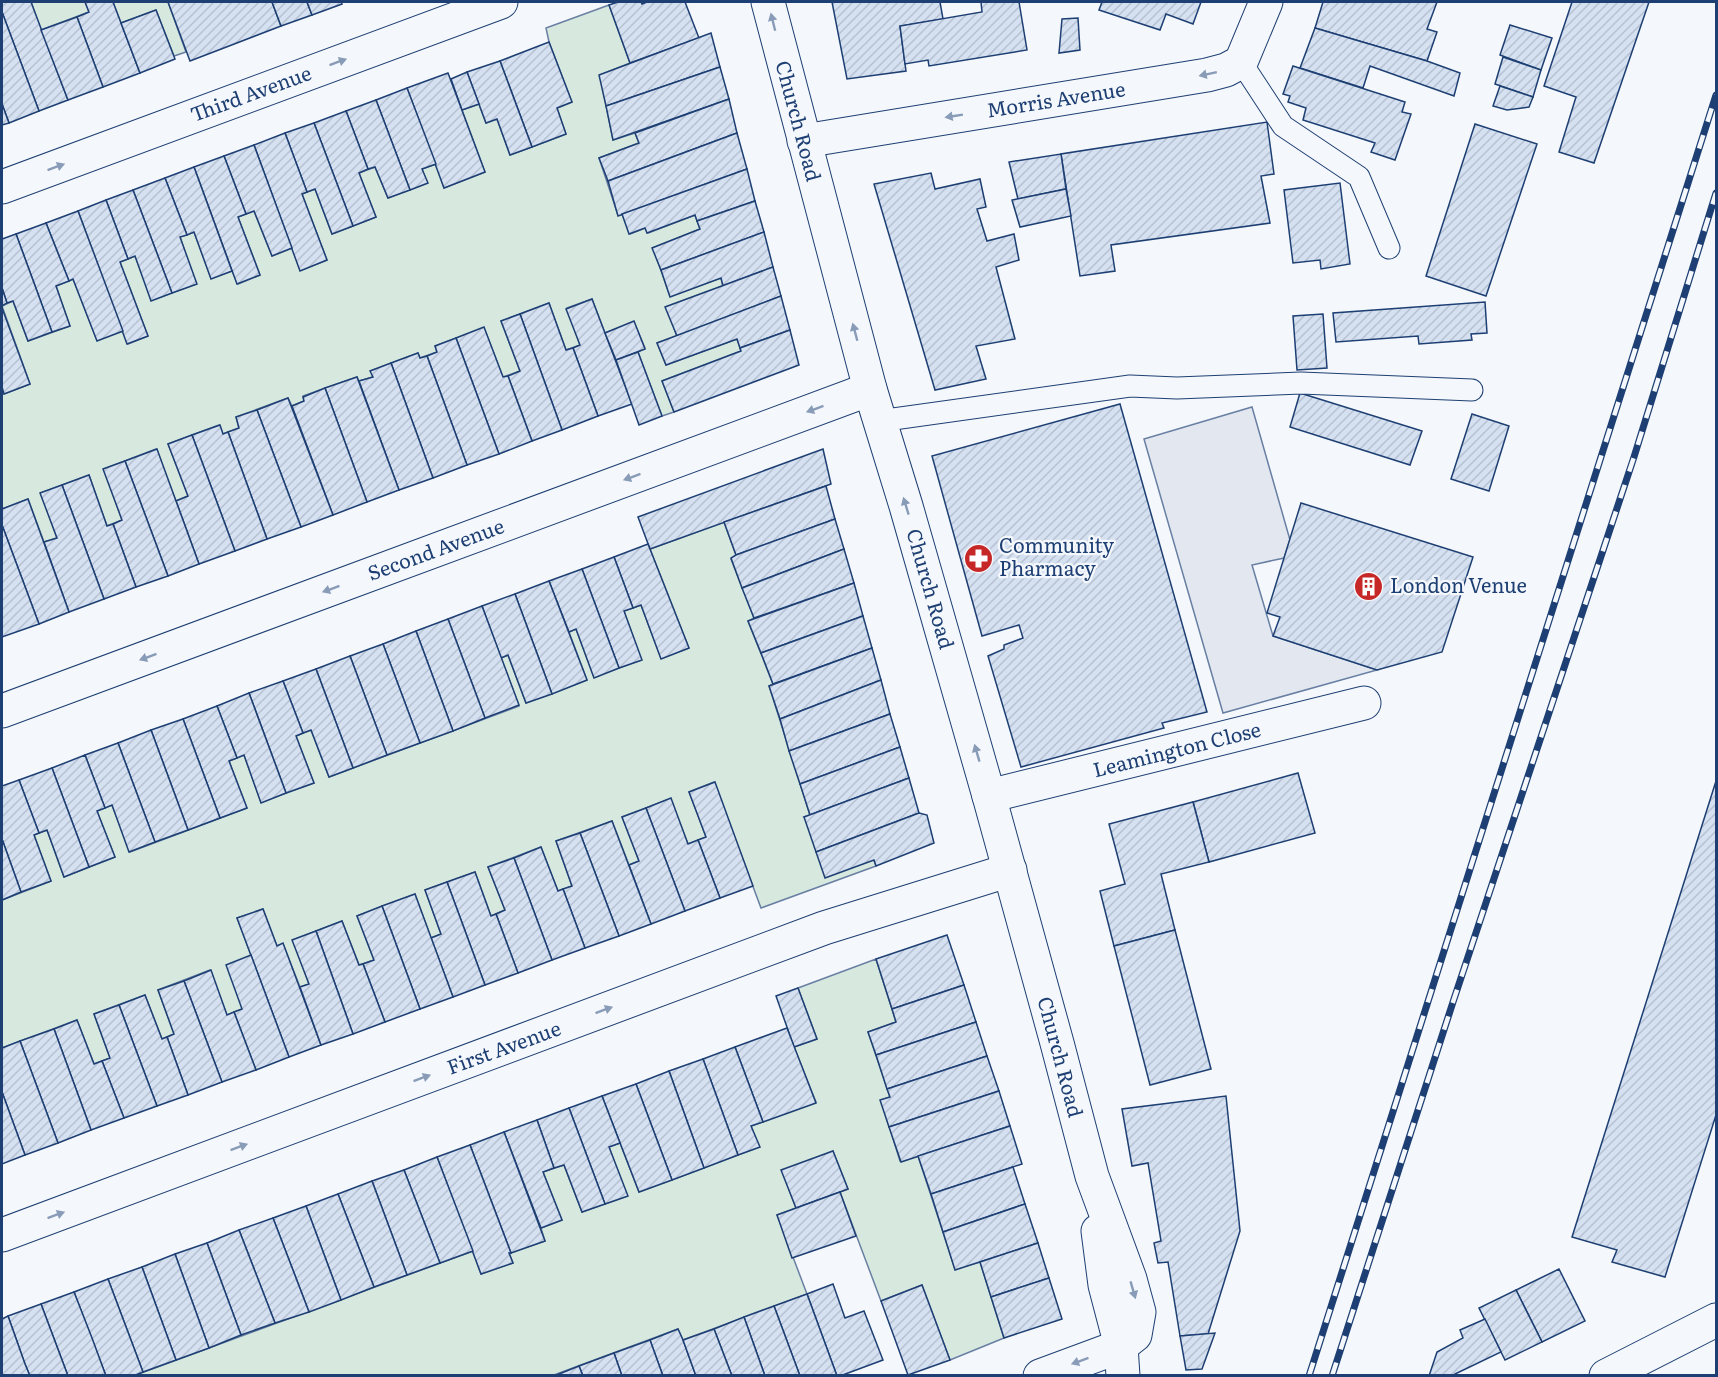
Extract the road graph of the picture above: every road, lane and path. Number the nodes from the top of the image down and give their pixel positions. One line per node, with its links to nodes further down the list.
1 (501, 2): 6 (street, Third Avenue, one-way to 1)
2 (768, 2): 5 (street, Church Road, one-way to 2)
3 (1266, 2): 4 (street)
4 (1241, 62): 5 (street, Morris Avenue, one-way to 5); 7 (lane)
5 (804, 141): 8 (street, Church Road, one-way to 5)
6 (2, 187)
7 (1389, 248)
8 (870, 389): 10 (street, Church Road); 12 (street, Second Avenue, one-way to 12)
9 (1472, 390): 10 (lane)
10 (879, 421): 13 (street, Church Road, one-way to 10)
11 (1364, 703): 13 (street, Leamington Close)
12 (2, 711)
13 (989, 796): 14 (street, Church Road)
14 (1010, 870): 15 (street, First Avenue, one-way to 14); 17 (street, Church Road)
15 (2, 1235)
16 (1716, 1320): 19 (street)
17 (1122, 1360): 18 (street, one-way to 18)
18 (1040, 1376)
19 (1606, 1376)

